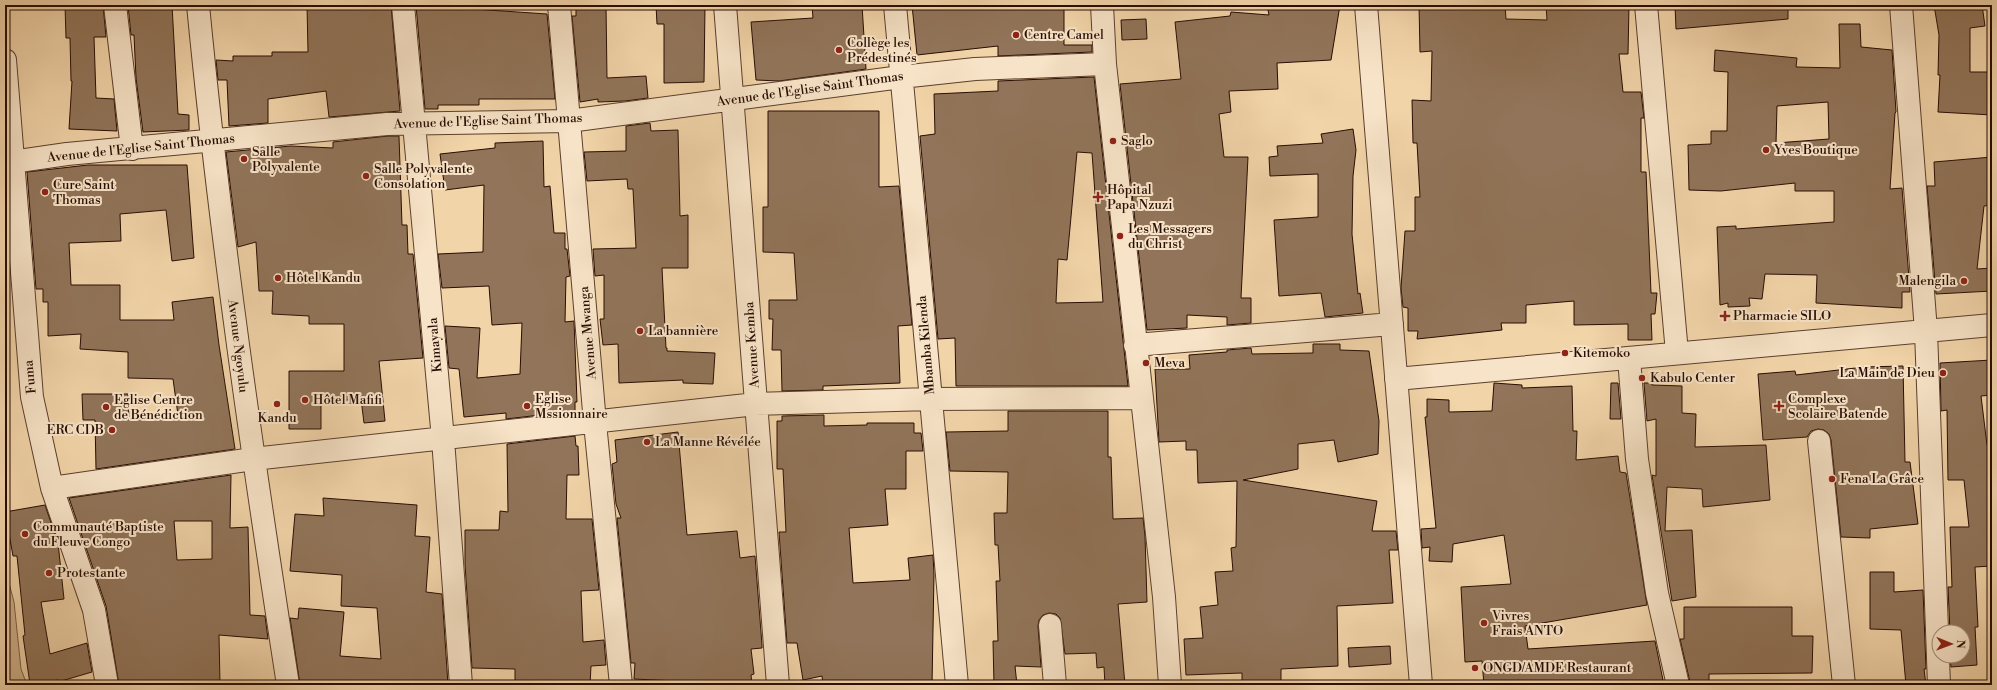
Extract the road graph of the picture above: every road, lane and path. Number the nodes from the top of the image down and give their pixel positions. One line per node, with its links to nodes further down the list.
1 (115, 5): 18 (street)
2 (198, 5): 17 (street, Avenue Ngoyulu)
3 (403, 5): 16 (street, Kimayala)
4 (559, 5): 15 (street, Avenue Mwanga)
5 (725, 5): 14 (street, Avenue Kemba)
6 (895, 5): 13 (street, Mbamba Kilenda)
7 (1102, 5): 12 (street)
8 (1366, 5): 20 (street)
9 (1646, 5): 24 (street)
10 (1900, 5): 22 (street)
11 (5, 60): 19 (street, Fuma)
12 (1105, 64): 13 (street, Avenue de l'Eglise Saint Thomas); 23 (street)
13 (901, 77): 14 (street, Avenue de l'Eglise Saint Thomas); 28 (street, Mbamba Kilenda)
14 (733, 100): 15 (street, Avenue de l'Eglise Saint Thomas); 29 (street, Avenue Kemba)
15 (569, 121): 16 (street, Avenue de l'Eglise Saint Thomas); 30 (street, Avenue Mwanga)
16 (414, 123): 17 (street, Avenue de l'Eglise Saint Thomas); 31 (street, Kimayala)
17 (211, 141): 18 (street, Avenue de l'Eglise Saint Thomas); 33 (street, Avenue Ngoyulu)
18 (132, 149): 19 (street, Avenue de l'Eglise Saint Thomas)
19 (9, 162): 34 (street, Fuma)
20 (1392, 324): 23 (street); 26 (street)
21 (1992, 325): 22 (street)
22 (1926, 331): 24 (street); 47 (street)
23 (1135, 344): 27 (street)
24 (1677, 353): 25 (street)
25 (1629, 358): 26 (street); 45 (street)
26 (1396, 379): 44 (street)
27 (1141, 398): 28 (street); 43 (street)
28 (931, 399): 29 (street); 41 (street, Mbamba Kilenda)
29 (756, 404): 30 (street); 40 (street, Avenue Kemba)
30 (595, 423): 31 (street); 39 (street, Avenue Mwanga)
31 (443, 439): 33 (street); 38 (street, Kimayala)
32 (1819, 440): 46 (street)
33 (253, 459): 34 (street); 37 (street, Avenue Ngoyulu)
34 (52, 488): 36 (street, Fuma)
35 (1050, 626): 42 (street)
36 (106, 685)
37 (288, 685)
38 (461, 685)
39 (621, 685)
40 (778, 685)
41 (957, 685)
42 (1055, 685)
43 (1170, 685)
44 (1421, 685)
45 (1678, 685)
46 (1844, 685)
47 (1939, 685)

